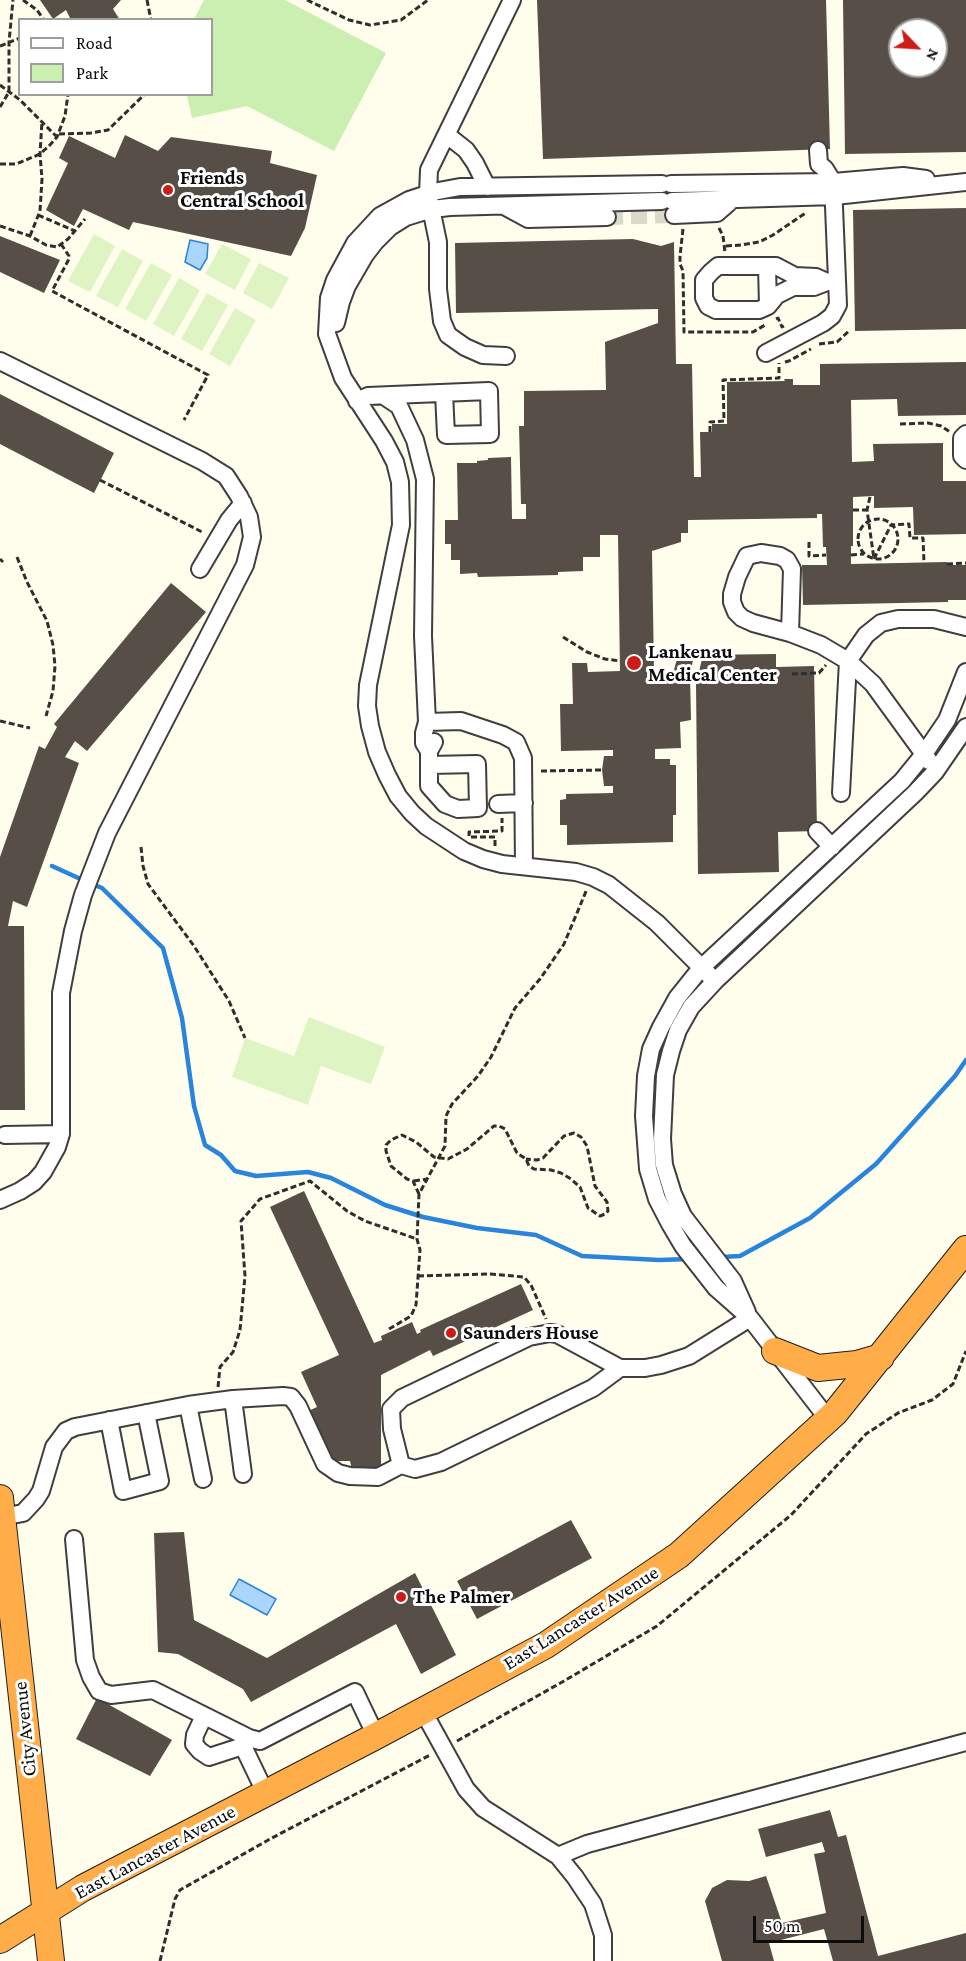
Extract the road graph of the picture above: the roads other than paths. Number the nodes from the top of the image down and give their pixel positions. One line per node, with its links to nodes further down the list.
1 (512, 0): 2 (lane)
2 (447, 135): 6 (lane); 8 (lane)
3 (821, 150): 4 (lane)
4 (831, 182): 5 (lane); 7 (lane); 7 (lane); 12 (lane)
5 (961, 182)
6 (487, 187): 7 (lane); 8 (lane)
7 (668, 197): 9 (lane)
8 (430, 201): 9 (lane); 15 (lane); 19 (lane)
9 (503, 205): 10 (lane)
10 (607, 217)
11 (767, 266): 12 (lane); 13 (lane); 13 (lane)
12 (832, 281): 13 (lane); 14 (lane)
13 (773, 312)
14 (766, 353)
15 (506, 356)
16 (0, 361): 22 (lane)
17 (444, 393): 18 (lane)
18 (384, 396): 19 (lane); 28 (lane)
19 (357, 401): 38 (lane)
20 (958, 433): 21 (lane)
21 (966, 460)
22 (243, 503): 23 (lane); 41 (lane)
23 (200, 569)
24 (966, 627): 26 (lane)
25 (790, 633): 25 (lane); 26 (lane)
26 (848, 661): 30 (lane); 33 (lane)
27 (966, 672): 30 (lane)
28 (427, 722): 31 (lane); 34 (lane)
29 (966, 727): 32 (lane)
30 (924, 754): 32 (lane); 37 (lane)
31 (429, 758)
32 (935, 772): 40 (lane)
33 (841, 794)
34 (524, 803): 35 (lane); 38 (lane)
35 (500, 804)
36 (817, 831): 37 (lane)
37 (831, 847): 39 (lane)
38 (524, 866): 39 (lane)
39 (701, 968): 40 (lane); 45 (lane)
40 (715, 981): 45 (lane)
41 (61, 1134): 42 (lane); 43 (lane)
42 (5, 1135)
43 (0, 1200)
44 (966, 1248): 47 (highway, East Lancaster Avenue)
45 (750, 1318): 46 (lane); 48 (lane)
46 (775, 1351): 47 (highway); 52 (lane)
47 (881, 1356): 52 (highway, East Lancaster Avenue)
48 (620, 1368): 54 (lane); 54 (lane)
49 (225, 1400): 50 (lane); 54 (lane); 55 (lane)
50 (188, 1405): 51 (lane); 56 (lane)
51 (146, 1413): 53 (lane); 53 (lane)
52 (828, 1419): 59 (highway, East Lancaster Avenue)
53 (109, 1420): 57 (lane)
54 (401, 1465)
55 (243, 1474)
56 (202, 1479)
57 (1, 1520): 66 (highway, City Avenue)
58 (74, 1539): 60 (lane)
59 (423, 1711): 61 (highway, East Lancaster Avenue); 65 (lane)
60 (204, 1716): 62 (lane); 62 (lane)
61 (376, 1736): 62 (lane); 64 (highway, East Lancaster Avenue)
62 (246, 1742): 64 (lane)
63 (966, 1742): 65 (lane)
64 (266, 1794): 66 (highway, East Lancaster Avenue)
65 (558, 1856): 69 (lane)
66 (46, 1911): 67 (highway, East Lancaster Avenue); 68 (highway, City Avenue)
67 (0, 1940)
68 (51, 1961)
69 (603, 1961)

